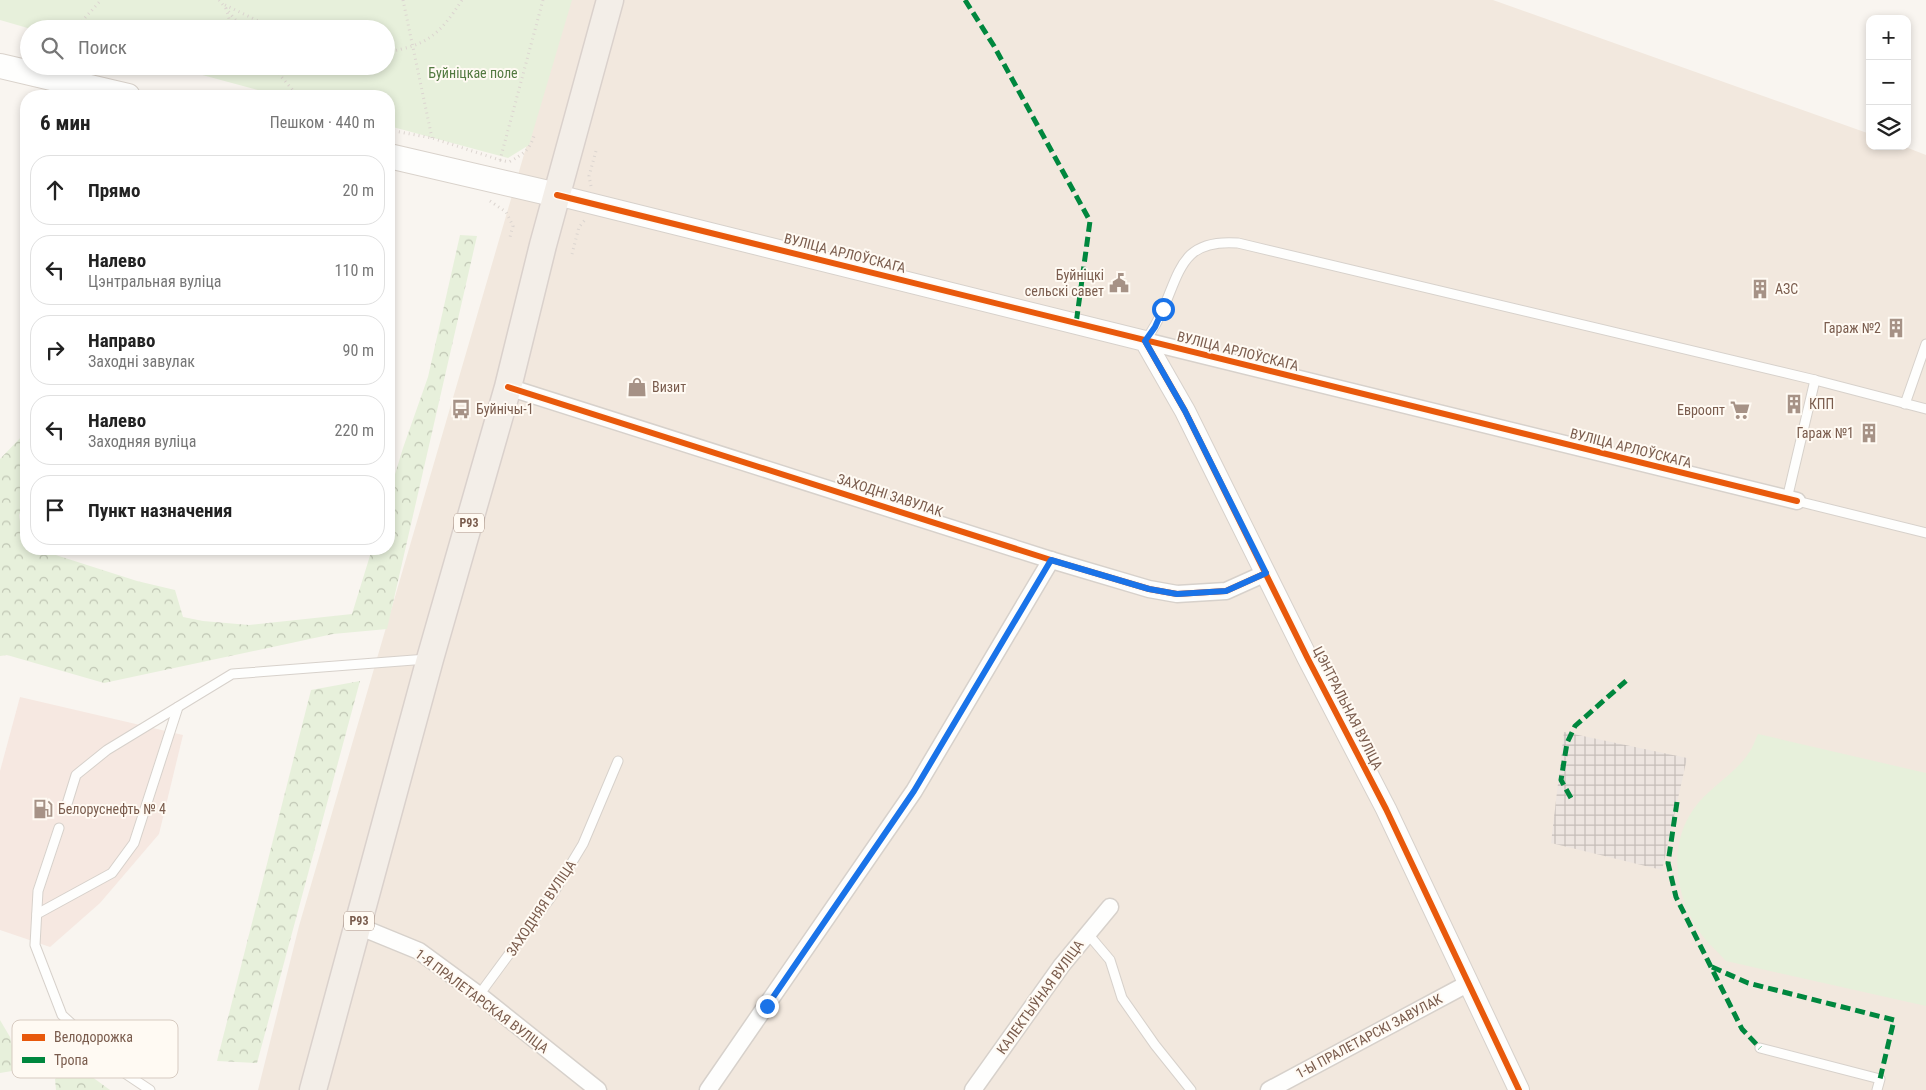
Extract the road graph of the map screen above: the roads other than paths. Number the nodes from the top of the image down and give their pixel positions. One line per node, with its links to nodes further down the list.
1 (610, 0): 7 (main road, Р93)
2 (0, 66): 3 (main road)
3 (20, 71)
4 (38, 75): 5 (main road)
5 (102, 90)
6 (395, 157): 7 (main road)
7 (557, 195): 8 (street, ВУЛІЦА АРЛОЎСКАГА); 11 (main road, Р93)
8 (1145, 341): 10 (lane); 14 (street, ВУЛІЦА АРЛОЎСКАГА); 17 (street, ЦЭНТРАЛЬНАЯ ВУЛІЦА)
9 (1926, 344): 12 (lane)
10 (1815, 380): 12 (lane); 14 (lane)
11 (508, 387): 16 (street, ЗАХОДНІ ЗАВУЛАК); 18 (main road, Р93)
12 (1905, 404): 13 (lane)
13 (1926, 410)
14 (1792, 500): 15 (lane, ВУЛІЦА АРЛОЎСКАГА)
15 (1926, 533)
16 (1051, 560): 17 (street, ЗАХОДНІ ЗАВУЛАК); 35 (street)
17 (1266, 573): 27 (street, ЦЭНТРАЛЬНАЯ ВУЛІЦА)
18 (430, 659): 19 (lane); 25 (main road, Р93)
19 (178, 706): 21 (lane); 24 (lane)
20 (618, 761): 28 (lane, ЗАХОДНЯЯ ВУЛІЦА)
21 (67, 804)
22 (59, 828): 24 (lane)
23 (1110, 907): 26 (street, КАЛЕКТЫЎНАЯ ВУЛІЦА)
24 (36, 914): 29 (lane)
25 (358, 926): 28 (street, 1-Я ПРАЛЕТАРСКАЯ ВУЛІЦА); 33 (main road, Р93)
26 (1088, 934): 36 (street, КАЛЕКТЫЎНАЯ ВУЛІЦА); 37 (lane)
27 (1469, 983): 38 (street, 1-Ы ПРАЛЕТАРСКІ ЗАВУЛАК); 39 (street, ЦЭНТРАЛЬНАЯ ВУЛІЦА)
28 (479, 995): 34 (street, 1-Я ПРАЛЕТАРСКАЯ ВУЛІЦА)
29 (67, 1020)
30 (1760, 1048): 40 (lane)
31 (132, 1078): 32 (lane)
32 (150, 1090)
33 (313, 1090)
34 (598, 1090)
35 (708, 1090)
36 (973, 1090)
37 (1191, 1090)
38 (1269, 1090)
39 (1519, 1090)
40 (1877, 1090)

